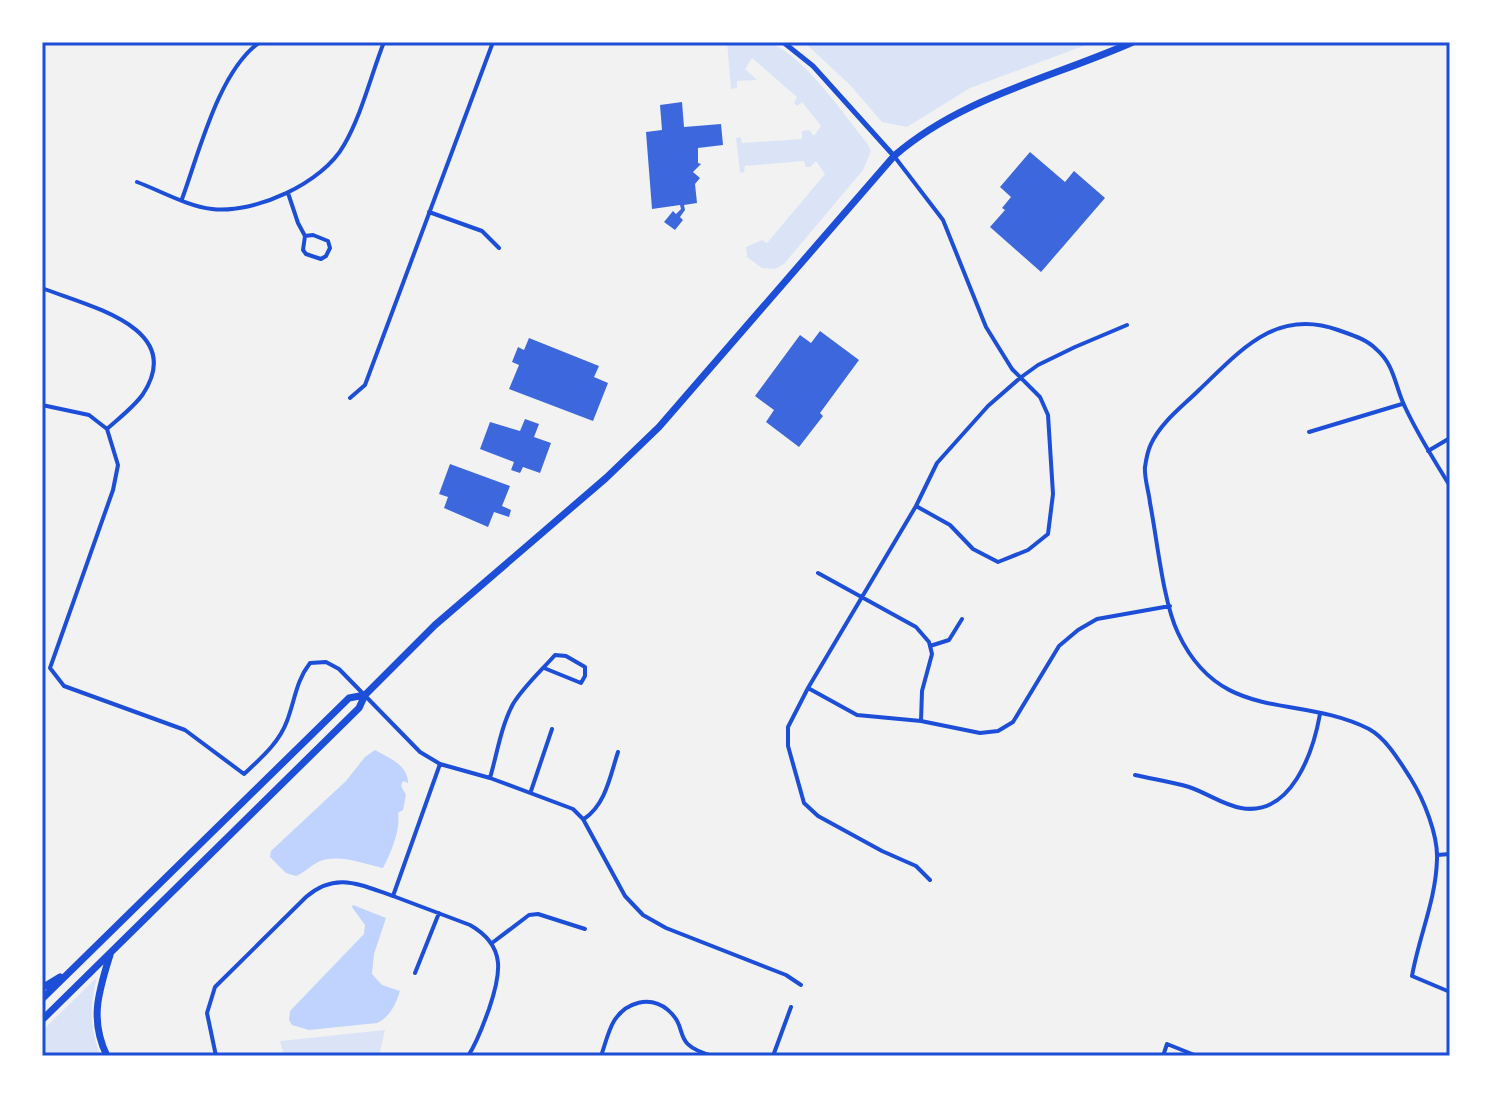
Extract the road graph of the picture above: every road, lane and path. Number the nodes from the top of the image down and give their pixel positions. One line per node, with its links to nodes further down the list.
1 (260, 42): 9 (street)
2 (384, 42): 8 (street)
3 (493, 42): 10 (street)
4 (783, 42): 6 (street)
5 (1133, 42): 6 (highway)
6 (894, 156): 15 (street); 32 (highway)
7 (137, 182): 9 (street)
8 (288, 193): 9 (street); 11 (street)
9 (182, 200)
10 (429, 212): 12 (street); 16 (street)
11 (305, 236): 11 (street)
12 (499, 248)
13 (42, 288): 19 (street)
14 (1127, 325): 15 (street)
15 (1020, 378): 24 (street); 24 (street)
16 (350, 398)
17 (1403, 404): 20 (street); 22 (street); 27 (street)
18 (42, 405): 19 (street)
19 (107, 429): 32 (street)
20 (1309, 432)
21 (1450, 438): 22 (street)
22 (1428, 451): 23 (street)
23 (1450, 486)
24 (916, 506): 26 (street)
25 (818, 573): 26 (street)
26 (861, 596): 29 (street); 31 (street)
27 (1170, 606): 33 (street); 34 (street)
28 (962, 619): 29 (street)
29 (930, 646): 34 (street)
30 (544, 668): 30 (street); 39 (street)
31 (808, 688): 34 (street); 44 (street)
32 (365, 695): 37 (street); 49 (highway); 50 (highway)
33 (1320, 714): 38 (street); 43 (street)
34 (921, 721)
35 (552, 729): 40 (street)
36 (618, 752): 41 (street)
37 (440, 764): 39 (street); 45 (street)
38 (1135, 775)
39 (490, 778): 40 (street)
40 (531, 792): 41 (street)
41 (583, 819): 52 (street)
42 (1450, 854): 43 (street)
43 (1437, 855): 54 (street)
44 (930, 880)
45 (393, 896): 46 (street); 59 (street)
46 (439, 913): 48 (street); 51 (street)
47 (585, 929): 48 (street)
48 (492, 943): 60 (street)
49 (111, 951): 57 (highway); 58 (highway)
50 (68, 972): 53 (highway); 55 (highway)
51 (415, 973)
52 (801, 985)
53 (42, 988)
54 (1450, 992)
55 (42, 999)
56 (791, 1007): 63 (street)
57 (42, 1020)
58 (107, 1056)
59 (216, 1056)
60 (468, 1056)
61 (601, 1056): 62 (street)
62 (713, 1056)
63 (773, 1056)
64 (1163, 1056): 65 (street)
65 (1197, 1056)

